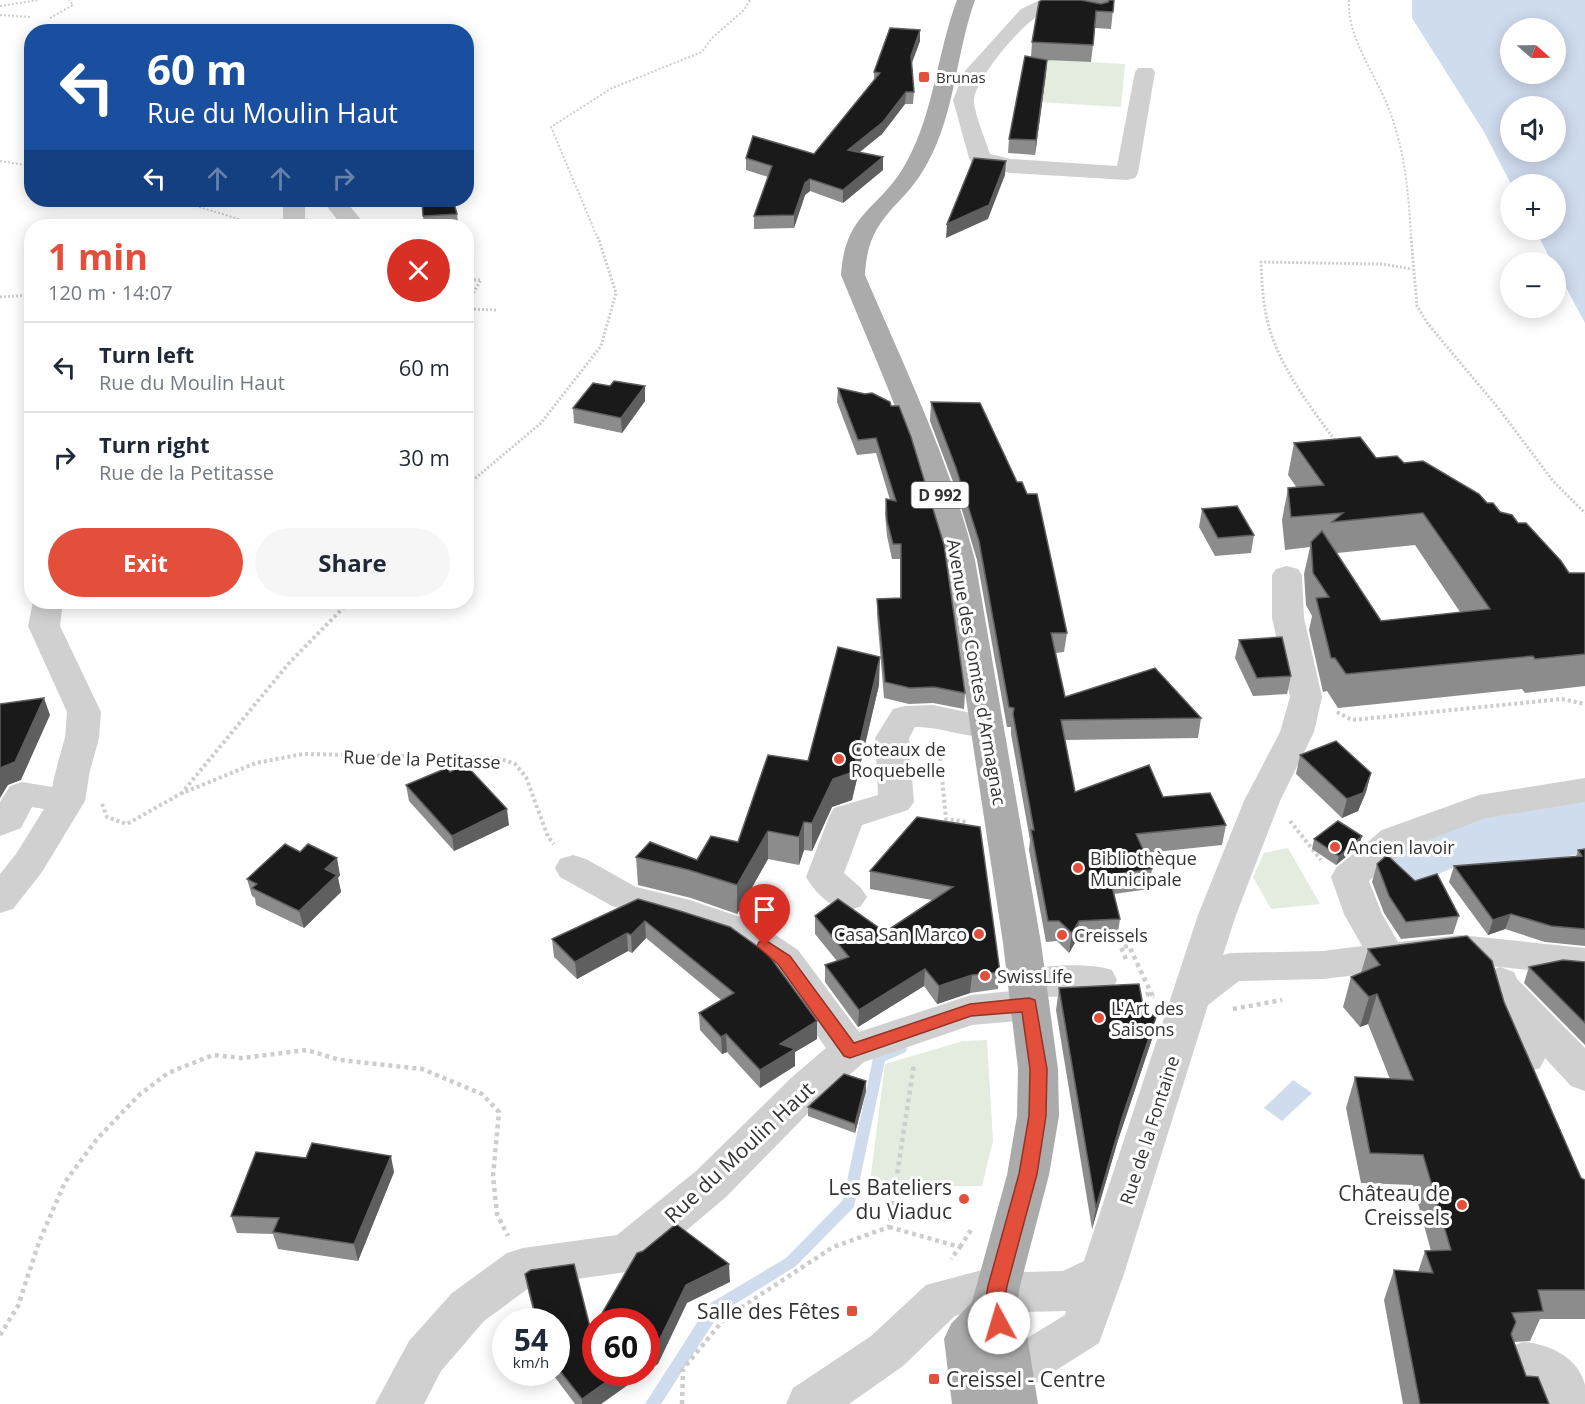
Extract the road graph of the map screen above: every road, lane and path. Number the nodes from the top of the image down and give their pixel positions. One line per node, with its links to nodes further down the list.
1 (39, 0): 6 (path)
2 (69, 0): 10 (path)
3 (750, 0): 27 (path)
4 (966, 0): 11 (main road, Avenue des Comtes d'Armagnac / D 992)
5 (1349, 0): 19 (path)
6 (0, 6)
7 (1099, 12): 11 (street)
8 (0, 15): 9 (path)
9 (30, 17)
10 (50, 18)
11 (961, 70): 12 (street); 34 (main road, Avenue des Comtes d'Armagnac / D 992)
12 (1146, 72)
13 (0, 161): 14 (path)
14 (24, 165)
15 (199, 207): 17 (path)
16 (339, 207): 18 (street)
17 (239, 219)
18 (348, 219)
19 (1412, 269): 26 (path); 28 (path)
20 (474, 280): 21 (path)
21 (474, 294)
22 (24, 296): 23 (path)
23 (0, 297)
24 (474, 308): 25 (path)
25 (497, 310)
26 (1345, 449)
27 (474, 479)
28 (1585, 513)
29 (1287, 575): 32 (street)
30 (47, 609): 36 (street, bridge)
31 (342, 609): 38 (path)
32 (1306, 697): 33 (path); 39 (street, Rue de la Fontaine)
33 (1585, 704)
34 (987, 727): 44 (street); 49 (main road, Avenue des Comtes d'Armagnac / D 992)
35 (938, 735): 40 (path)
36 (80, 789): 38 (path, Rue de la Petitasse); 41 (street); 45 (street)
37 (1585, 790): 43 (street)
38 (180, 794): 42 (path, Rue de la Petitasse)
39 (1265, 794): 43 (path); 51 (street, Rue de la Fontaine)
40 (974, 822)
41 (0, 824)
42 (573, 868): 52 (street)
43 (1349, 878): 46 (street)
44 (848, 897)
45 (0, 900)
46 (1387, 957): 47 (street); 51 (street)
47 (1585, 962)
48 (1098, 980): 49 (street, Rue du Moulin Haut)
49 (1028, 994): 52 (street, Rue du Moulin Haut); 59 (main road, Avenue des Comtes d'Armagnac / D 992)
50 (1287, 999): 51 (path)
51 (1189, 1006): 58 (street, Rue de la Fontaine)
52 (850, 1051): 57 (street, Rue du Moulin Haut)
53 (915, 1055): 56 (path)
54 (1585, 1075): 55 (street)
55 (1538, 1085)
56 (889, 1227): 60 (path); 64 (path)
57 (523, 1267): 61 (path); 63 (street, Rue du Moulin Haut)
58 (1102, 1274): 59 (street); 62 (street, Rue de la Fontaine)
59 (995, 1298): 60 (street); 62 (main road)
60 (942, 1299): 65 (street)
61 (0, 1335)
62 (999, 1394)
63 (399, 1404)
64 (682, 1404)
65 (810, 1404)
66 (1539, 1404): 67 (street)
67 (1570, 1404)

